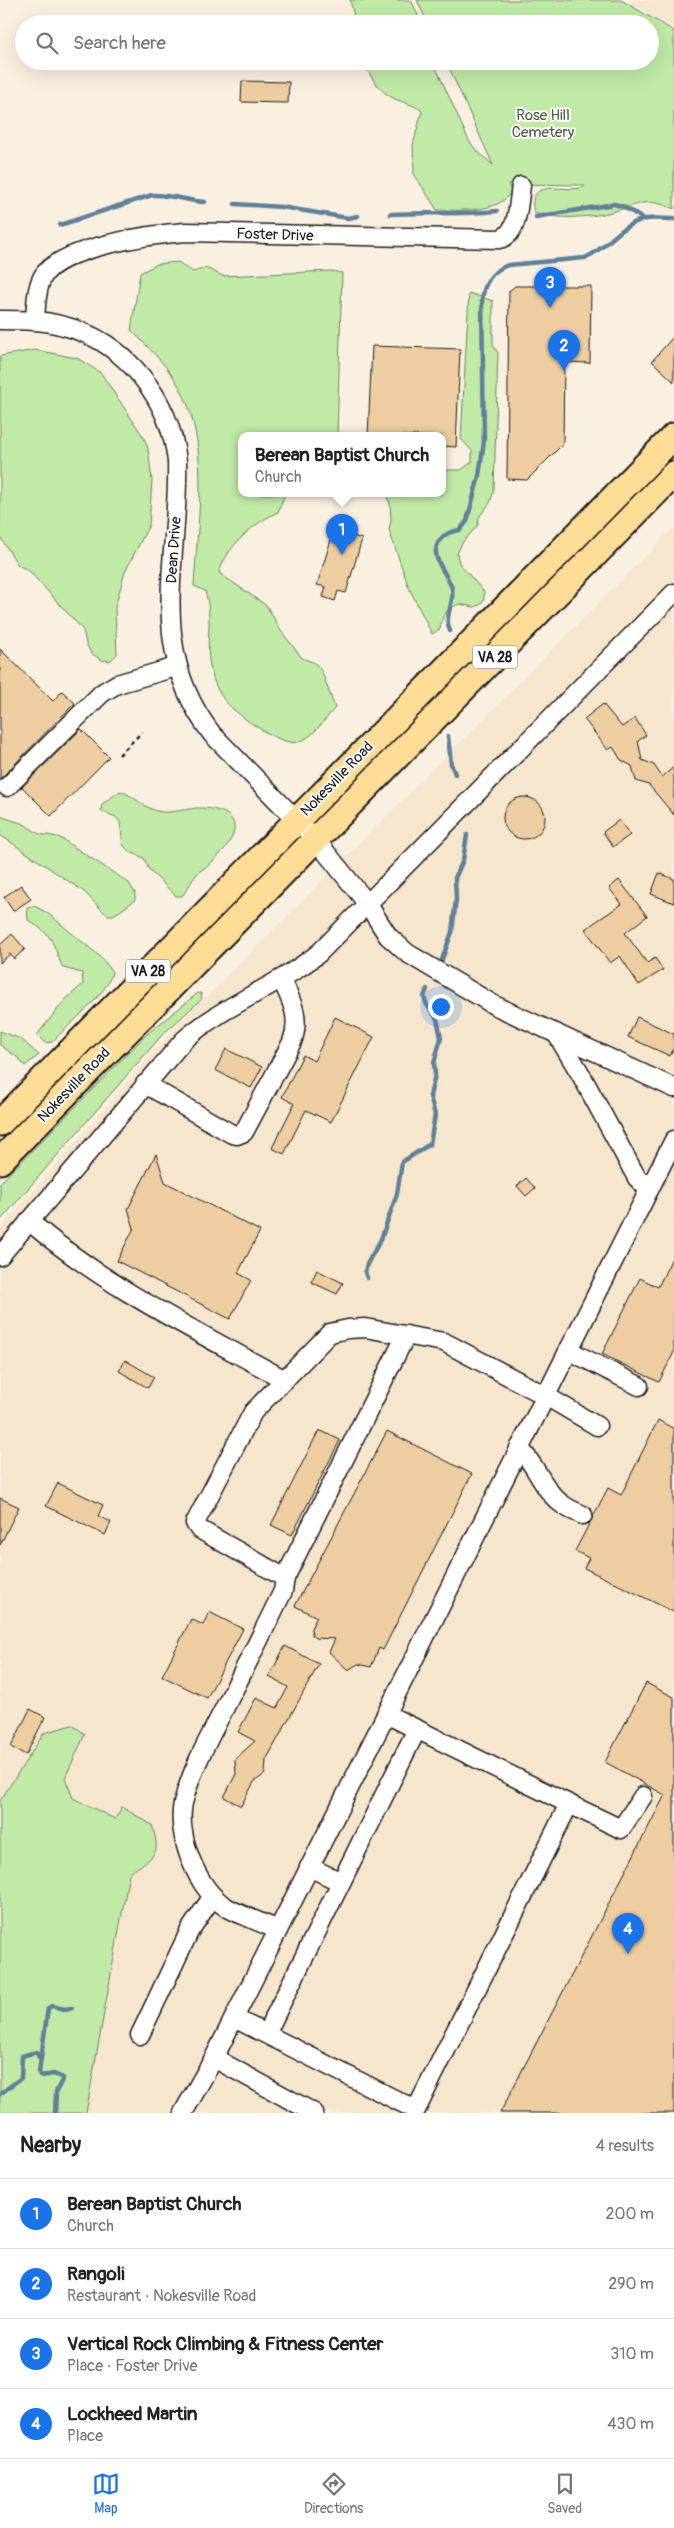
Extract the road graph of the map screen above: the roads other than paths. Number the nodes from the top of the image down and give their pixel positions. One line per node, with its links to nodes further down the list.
1 (521, 186): 3 (street, Foster Drive)
2 (0, 320): 3 (street, Dean Drive)
3 (35, 320): 7 (street, Dean Drive)
4 (674, 436): 9 (highway, Nokesville Road / VA 28)
5 (674, 474): 10 (highway, Nokesville Road / VA 28)
6 (674, 593): 11 (street)
7 (176, 666): 8 (street); 9 (street, Dean Drive)
8 (7, 786)
9 (296, 821): 10 (street, Dean Drive); 16 (highway, Nokesville Road / VA 28)
10 (315, 839): 11 (street, Dean Drive); 18 (highway, Nokesville Road / VA 28)
11 (367, 903): 12 (street); 13 (street, Dean Drive)
12 (282, 980): 14 (street); 14 (street)
13 (556, 1033): 15 (street, Dean Drive); 19 (street)
14 (145, 1084): 20 (street)
15 (674, 1088)
16 (0, 1123)
17 (672, 1148): 19 (street)
18 (0, 1161)
19 (649, 1190): 23 (street)
20 (29, 1221): 21 (street); 24 (street)
21 (0, 1256)
22 (406, 1335): 24 (street); 26 (street); 30 (street)
23 (568, 1350): 25 (street); 26 (street)
24 (285, 1380): 30 (street)
25 (639, 1386)
26 (546, 1396): 27 (street); 28 (street)
27 (597, 1426)
28 (519, 1448): 29 (street); 31 (street)
29 (583, 1515)
30 (285, 1578): 37 (street)
31 (386, 1714): 32 (street); 35 (street)
32 (417, 1729): 34 (street); 36 (street)
33 (643, 1796): 34 (street)
34 (568, 1804): 40 (street)
35 (309, 1867): 36 (street); 38 (street)
36 (342, 1882): 40 (street)
37 (213, 1896): 38 (street); 41 (street)
38 (278, 1930): 39 (street)
39 (234, 2018): 40 (street); 42 (street)
40 (266, 2034)
41 (140, 2035)
42 (214, 2058): 43 (street); 44 (street)
43 (183, 2113)
44 (314, 2113)

